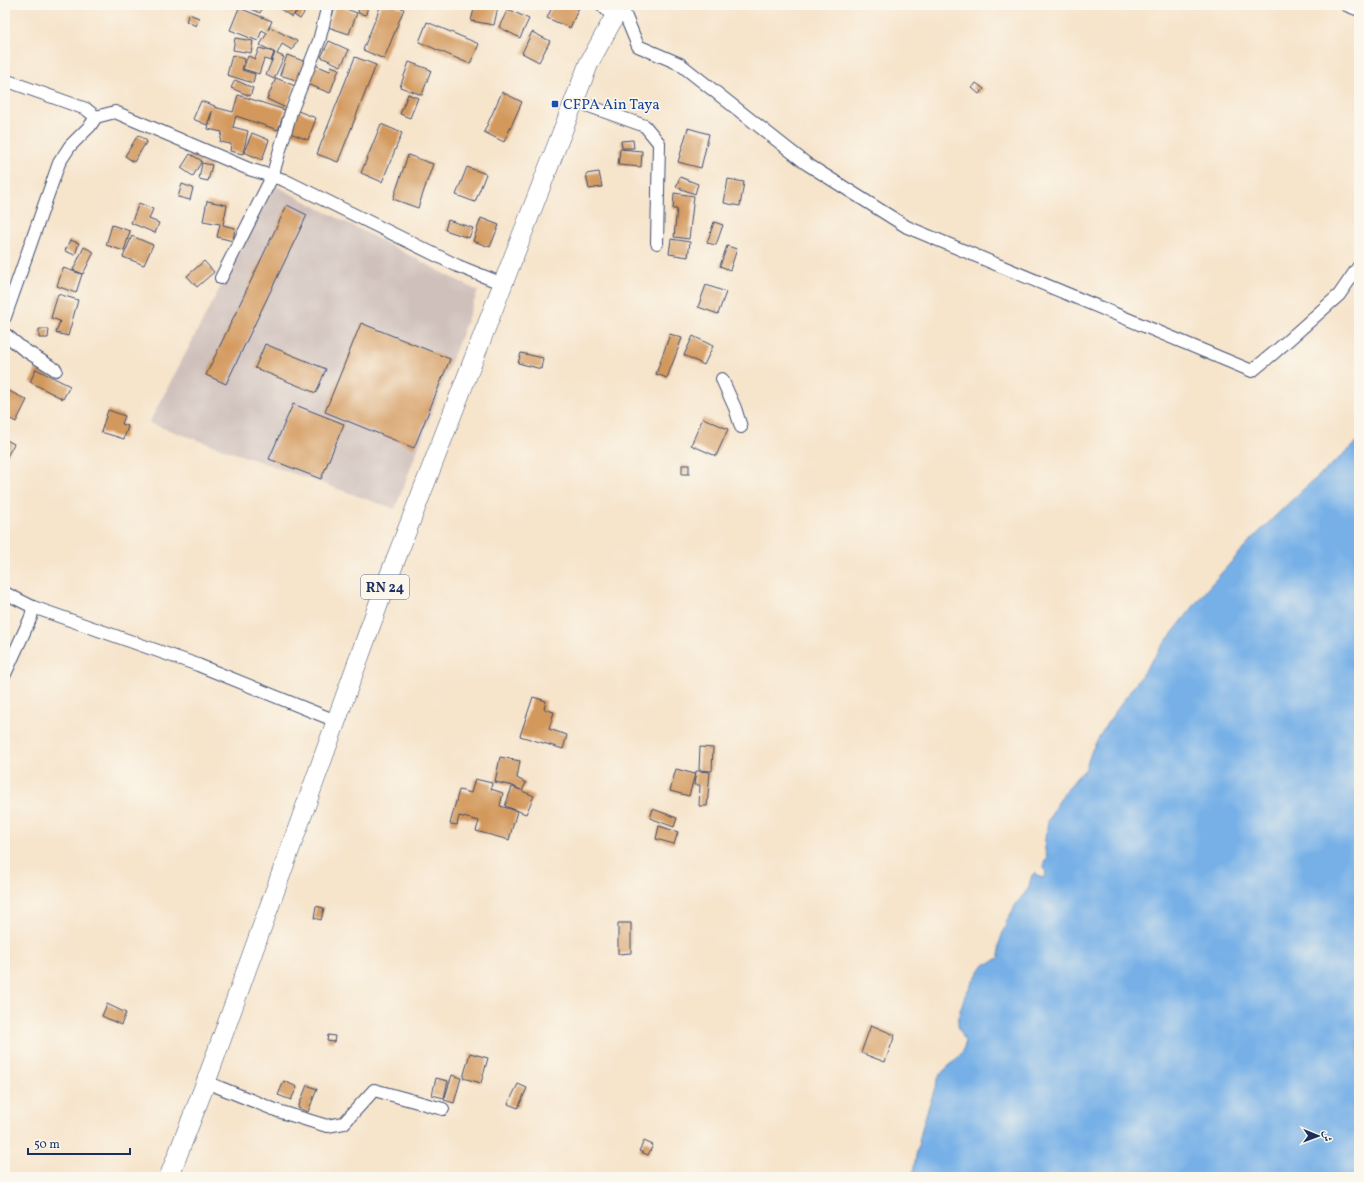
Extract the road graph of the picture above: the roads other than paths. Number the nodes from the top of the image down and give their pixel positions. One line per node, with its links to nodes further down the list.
1 (328, 5): 8 (street)
2 (1346, 5): 4 (street)
3 (613, 9): 6 (main road, RN 24); 10 (street)
4 (1359, 10)
5 (5, 80): 7 (street)
6 (575, 101): 9 (street); 12 (main road, RN 24)
7 (96, 117): 8 (street); 13 (street)
8 (272, 177): 11 (street); 12 (street)
9 (657, 244)
10 (1359, 266)
11 (221, 278)
12 (503, 284): 21 (main road, RN 24)
13 (5, 317)
14 (5, 334): 15 (street)
15 (56, 370)
16 (722, 379): 17 (street)
17 (741, 428)
18 (5, 593): 19 (street)
19 (33, 607): 20 (street); 21 (street)
20 (5, 674)
21 (336, 721): 22 (main road, RN 24)
22 (206, 1082): 23 (street); 24 (main road, RN 24)
23 (443, 1109)
24 (169, 1177)

